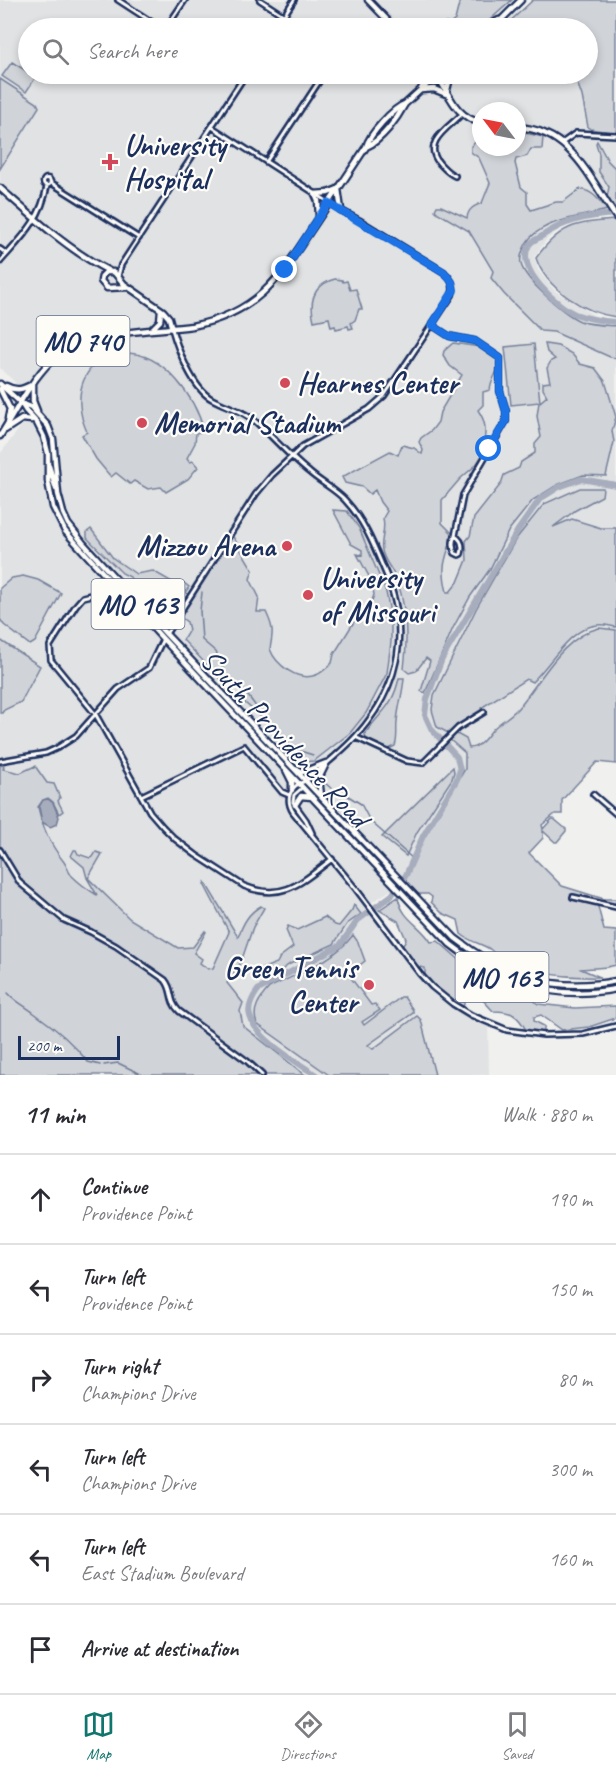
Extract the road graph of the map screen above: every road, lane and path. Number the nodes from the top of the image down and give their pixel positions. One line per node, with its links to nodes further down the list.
1 (118, 0): 8 (street)
2 (185, 0): 9 (street)
3 (260, 0): 7 (street)
4 (294, 0): 7 (street)
5 (368, 0): 11 (main road)
6 (521, 0): 12 (main road)
7 (284, 16): 10 (street)
8 (146, 18)
9 (173, 18)
10 (287, 18)
11 (385, 18)
12 (502, 18)
13 (240, 84): 23 (street)
14 (317, 84): 27 (street)
15 (423, 84): 19 (main road)
16 (427, 84): 19 (main road, MO 740)
17 (442, 84): 20 (main road)
18 (448, 84): 20 (main road)
19 (421, 90): 20 (main road); 30 (main road, MO 740)
20 (446, 94): 21 (main road)
21 (462, 114): 22 (main road); 28 (street)
22 (472, 119)
23 (212, 127): 27 (street); 37 (street)
24 (526, 128): 26 (main road)
25 (616, 135): 26 (street)
26 (562, 143): 35 (main road)
27 (266, 162): 31 (street)
28 (455, 176)
29 (0, 188): 36 (main road)
30 (338, 189): 31 (main road); 32 (main road, MO 740); 33 (main road)
31 (315, 194): 32 (street); 34 (main road)
32 (328, 203): 33 (street); 34 (main road, MO 740)
33 (341, 210): 49 (street)
34 (319, 217): 50 (main road, MO 740)
35 (616, 217)
36 (36, 220): 37 (street); 39 (street); 41 (main road)
37 (139, 238): 42 (street)
38 (0, 249): 39 (street)
39 (7, 254): 40 (street)
40 (0, 262)
41 (96, 265): 43 (main road); 44 (main road)
42 (121, 265): 43 (street); 45 (street)
43 (110, 271): 44 (main road); 45 (main road)
44 (102, 276): 46 (main road)
45 (118, 278): 46 (main road); 47 (main road)
46 (115, 286): 47 (main road)
47 (128, 287): 48 (main road)
48 (161, 310): 50 (main road); 51 (main road)
49 (432, 325): 59 (street); 62 (street)
50 (172, 329): 51 (main road, MO 740); 59 (street)
51 (151, 331): 53 (main road, MO 740)
52 (0, 384): 53 (main road); 55 (main road, South Providence Road / MO 163)
53 (33, 384): 55 (main road, MO 740); 56 (main road)
54 (0, 389): 58 (main road)
55 (21, 403): 56 (main road, South Providence Road / MO 163); 57 (main road, South Providence Road / MO 163); 58 (main road, MO 740)
56 (40, 416): 61 (main road, South Providence Road / MO 163)
57 (35, 421): 58 (main road); 60 (main road, South Providence Road / MO 163)
58 (1, 434)
59 (291, 457): 64 (street); 67 (street)
60 (48, 465): 61 (main road); 63 (main road, South Providence Road / MO 163)
61 (58, 494): 64 (main road, South Providence Road / MO 163)
62 (455, 536): 62 (street)
63 (112, 584): 64 (main road, South Providence Road / MO 163); 66 (street)
64 (165, 637): 66 (street); 70 (main road, South Providence Road / MO 163); 71 (main road, South Providence Road / MO 163)
65 (484, 712): 67 (street)
66 (96, 714): 68 (street); 75 (street)
67 (355, 736): 69 (street)
68 (0, 761)
69 (326, 763): 70 (main road); 72 (street); 77 (main road)
70 (292, 766): 72 (main road, South Providence Road / MO 163)
71 (285, 767): 72 (main road, South Providence Road / MO 163); 73 (main road)
72 (303, 783): 73 (street); 76 (main road, South Providence Road / MO 163); 77 (main road, South Providence Road / MO 163); 78 (street)
73 (291, 792): 75 (street, South Providence Road); 80 (street)
74 (593, 794): 79 (street)
75 (141, 796): 82 (street)
76 (314, 798): 78 (main road); 86 (main road, South Providence Road / MO 163)
77 (322, 798): 85 (main road, South Providence Road / MO 163)
78 (295, 805): 80 (street)
79 (616, 814)
80 (312, 833): 82 (street)
81 (0, 850): 88 (street)
82 (332, 859): 87 (street)
83 (573, 897): 84 (street)
84 (616, 907)
85 (616, 981)
86 (616, 989)
87 (616, 1026)
88 (262, 1075)

